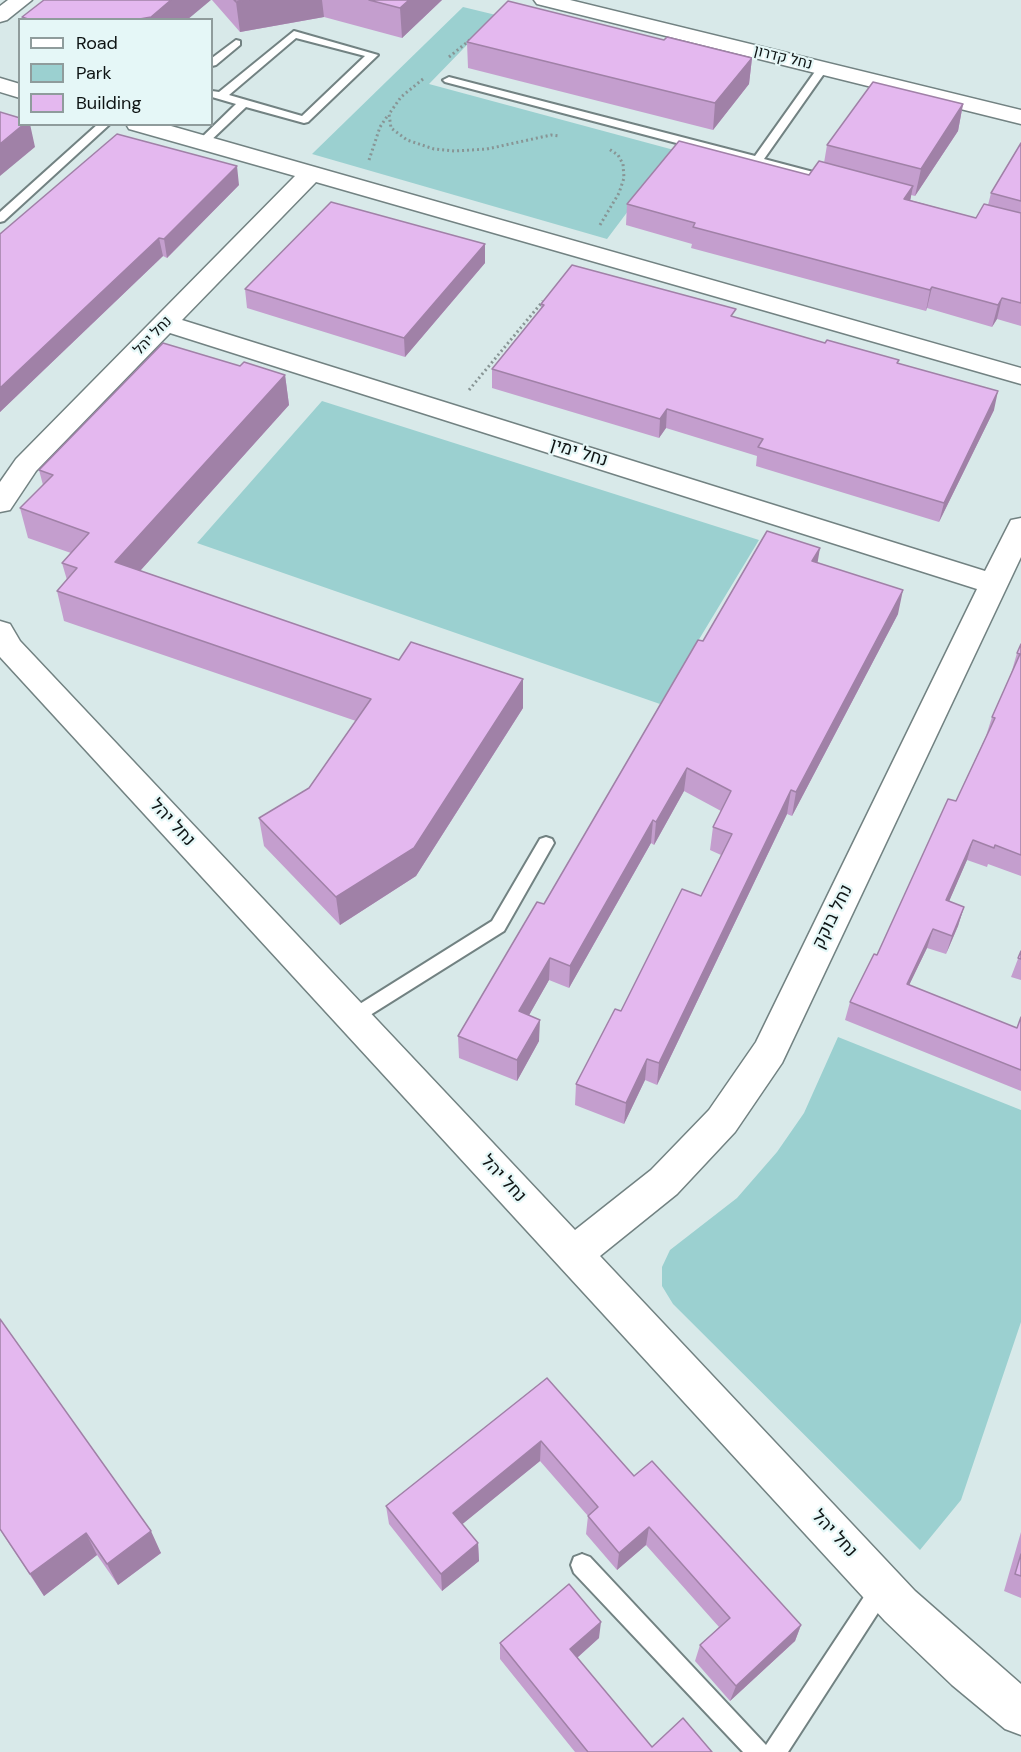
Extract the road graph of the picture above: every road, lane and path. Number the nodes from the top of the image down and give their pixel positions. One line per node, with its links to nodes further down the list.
1 (22, 0): 3 (street)
2 (544, 0): 8 (street, נחל קדרון)
3 (0, 16)
4 (473, 37): 6 (path)
5 (236, 43): 7 (lane)
6 (446, 60)
7 (213, 62)
8 (823, 68): 16 (street, נחל קדרון); 22 (lane)
9 (428, 75): 15 (path)
10 (449, 80): 22 (lane)
11 (0, 85): 12 (street)
12 (18, 90)
13 (216, 95): 14 (lane); 14 (lane)
14 (244, 103): 20 (lane)
15 (389, 114): 19 (path); 24 (path)
16 (1021, 117)
17 (103, 126): 26 (lane)
18 (145, 126): 20 (street)
19 (563, 136)
20 (202, 143): 23 (street)
21 (608, 148): 27 (path)
22 (757, 161): 25 (lane)
23 (311, 174): 24 (street); 29 (street, נחל יהל)
24 (349, 185): 27 (street)
25 (849, 185)
26 (0, 218)
27 (584, 252): 30 (street)
28 (547, 296): 31 (path)
29 (165, 323): 31 (street, נחל ימין); 32 (street, נחל יהל)
30 (1021, 376)
31 (450, 413): 34 (street, נחל ימין)
32 (0, 503)
33 (1021, 527): 34 (street, נחל בוקק)
34 (993, 584): 38 (street, נחל בוקק)
35 (0, 631): 37 (street, נחל יהל)
36 (546, 843): 37 (lane)
37 (353, 1017): 38 (street, נחל יהל)
38 (573, 1254): 40 (street, נחל יהל)
39 (582, 1565): 42 (lane)
40 (884, 1587): 41 (street, נחל יהל); 43 (lane)
41 (1021, 1713)
42 (758, 1752)
43 (775, 1752)

